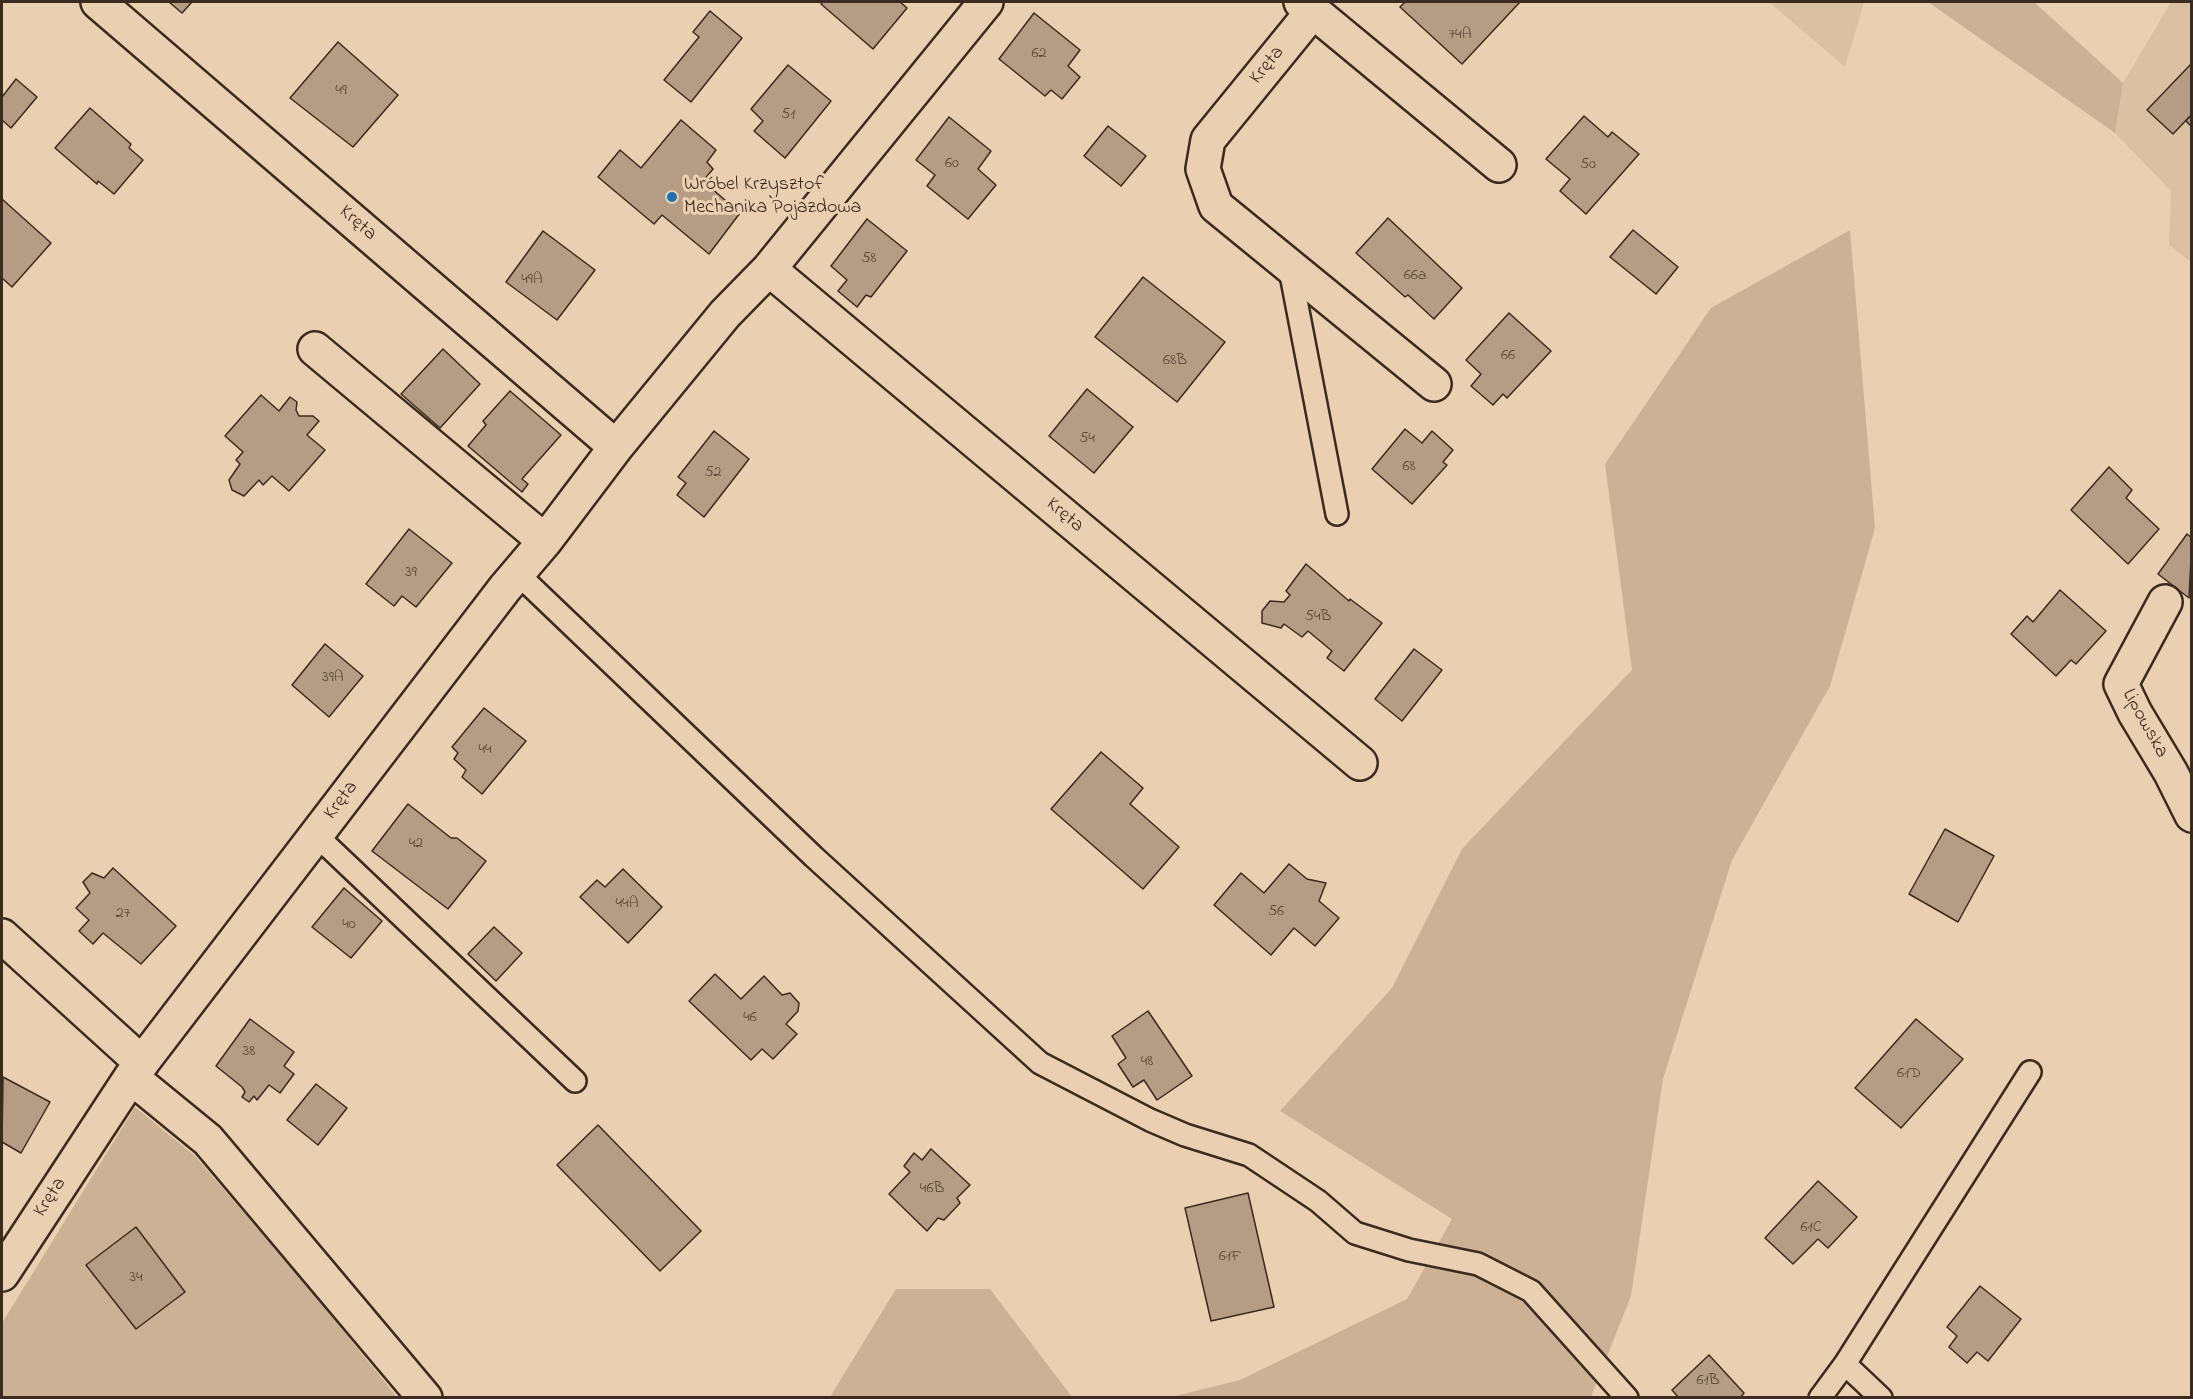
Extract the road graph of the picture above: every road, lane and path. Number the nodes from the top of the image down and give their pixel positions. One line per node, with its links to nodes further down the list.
1 (98, 2): 9 (street, Kręta)
2 (986, 2): 6 (street, Kręta)
3 (1307, 6): 4 (street); 5 (street, Kręta)
4 (1499, 165)
5 (1288, 264): 8 (street, Kręta); 10 (lane)
6 (769, 269): 9 (street, Kręta); 14 (street, Kręta)
7 (315, 349): 11 (street)
8 (1434, 384)
9 (616, 447): 11 (street, Kręta)
10 (1337, 514)
11 (545, 541): 12 (street, Kręta)
12 (517, 573): 16 (street, Kręta); 24 (lane)
13 (2164, 602): 15 (street, Lipowska)
14 (1360, 763)
15 (2192, 815)
16 (316, 835): 18 (street, Kręta); 20 (lane)
17 (2, 936): 18 (street)
18 (136, 1070): 21 (street, Kręta); 23 (street)
19 (2030, 1072): 22 (lane)
20 (575, 1082)
21 (2, 1274)
22 (1845, 1364): 25 (lane); 26 (lane)
23 (424, 1398)
24 (1627, 1398)
25 (1820, 1398)
26 (1881, 1398)

